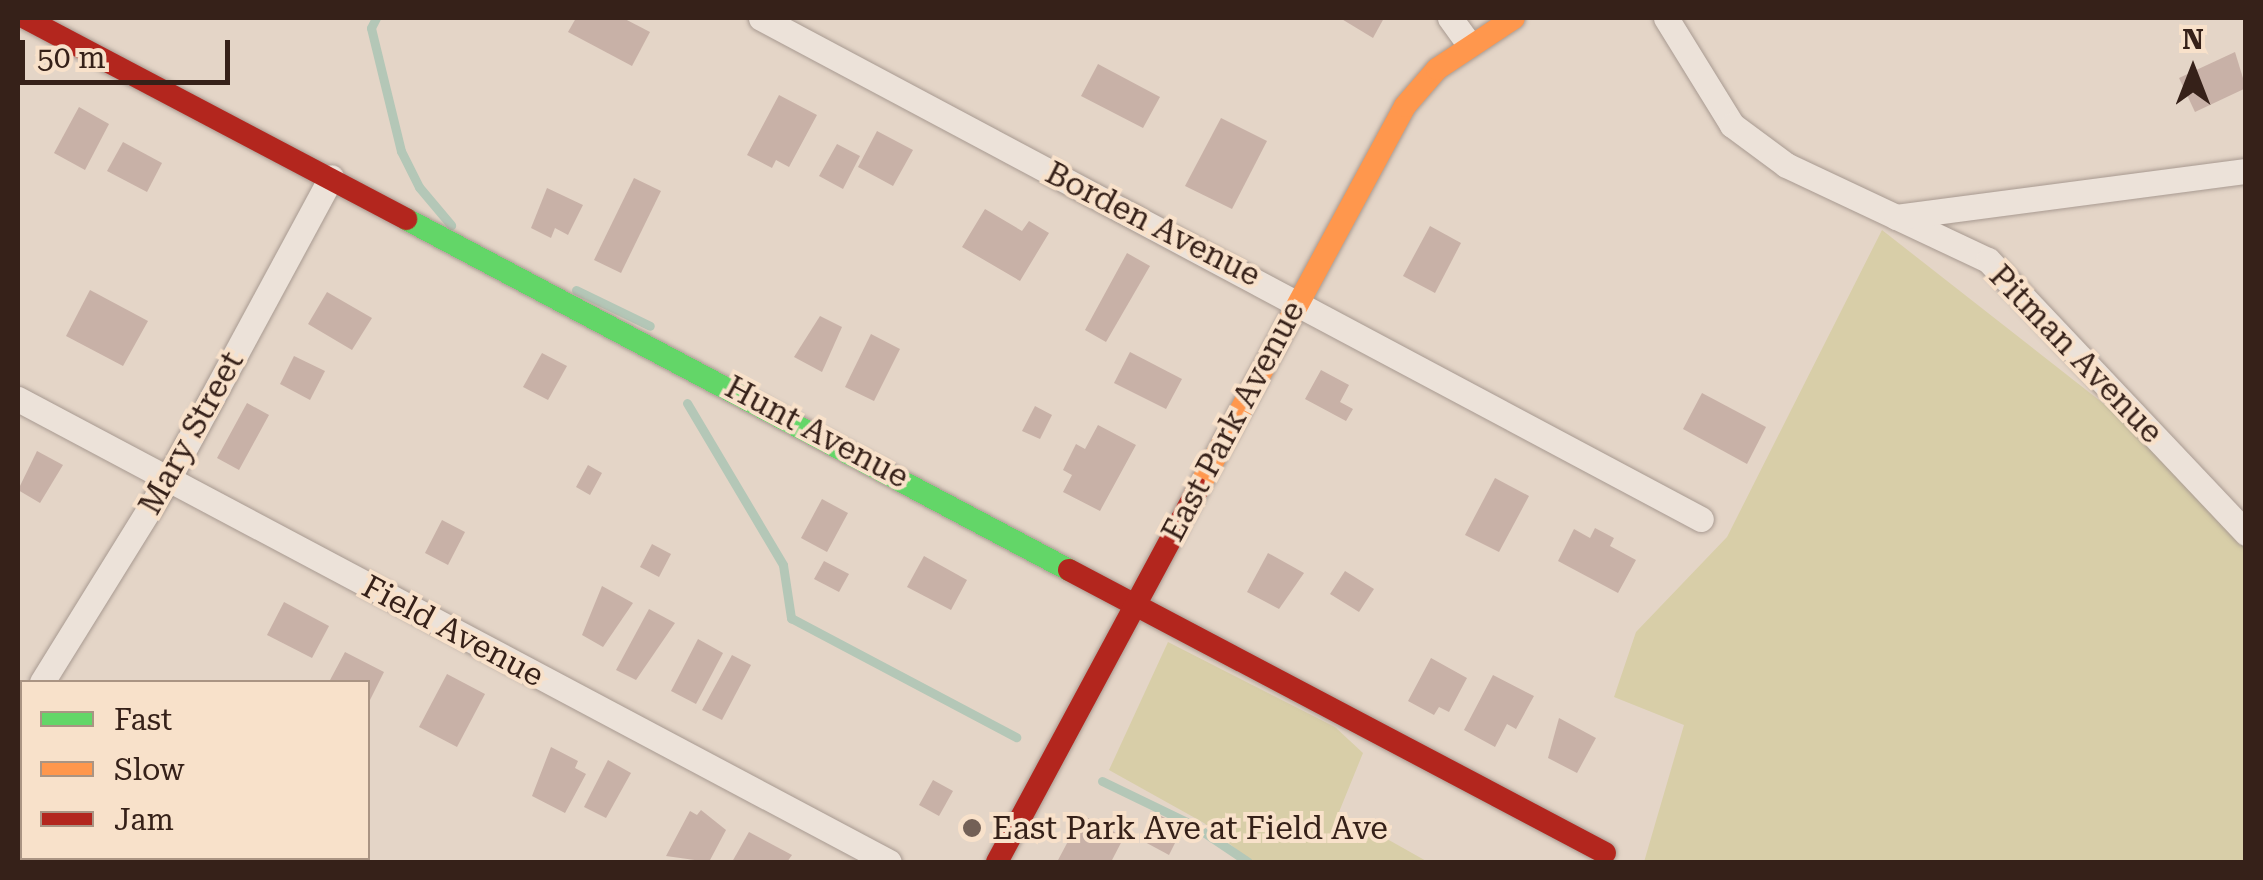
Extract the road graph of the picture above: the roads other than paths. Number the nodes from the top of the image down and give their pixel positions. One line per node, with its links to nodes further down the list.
1 (25, 18): 8 (street, Hunt Avenue)
2 (761, 18): 10 (street, Borden Avenue)
3 (1450, 18): 6 (street)
4 (1514, 18): 6 (street, East Park Avenue)
5 (1666, 18): 9 (street, Pitman Avenue)
6 (1469, 44): 10 (street, East Park Avenue)
7 (2246, 171): 9 (street)
8 (331, 178): 12 (street, Mary Street); 15 (street, Hunt Avenue)
9 (1896, 217): 14 (street, Pitman Avenue)
10 (1296, 298): 13 (street, Borden Avenue); 15 (street, East Park Avenue)
11 (18, 400): 12 (street, Field Avenue)
12 (168, 480): 16 (street, Mary Street); 18 (street, Field Avenue)
13 (1702, 519)
14 (2246, 533)
15 (1138, 602): 17 (street, Hunt Avenue); 19 (street, East Park Avenue)
16 (43, 680)
17 (1606, 853)
18 (888, 862)
19 (997, 862)

